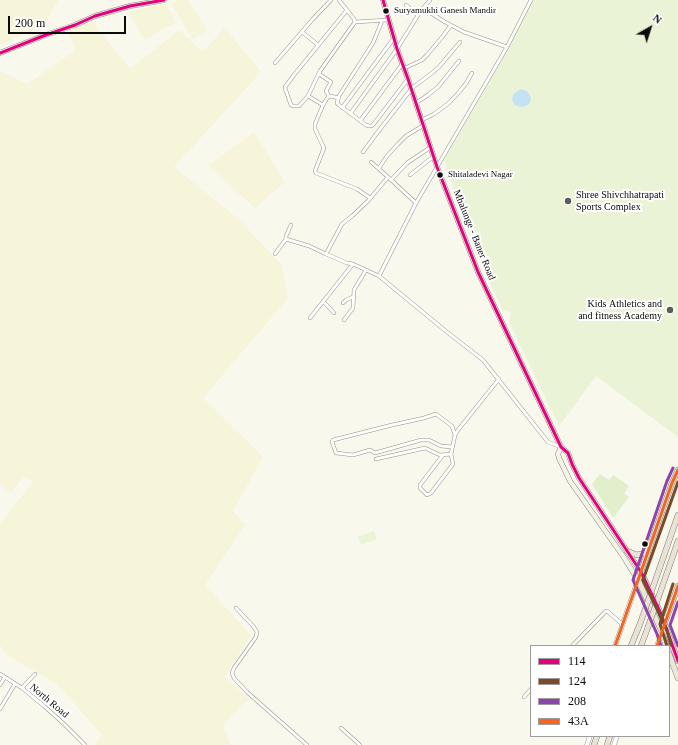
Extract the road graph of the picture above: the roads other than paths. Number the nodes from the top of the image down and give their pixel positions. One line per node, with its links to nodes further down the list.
1 (164, 0): 21 (main road)
2 (331, 0): 15 (street)
3 (339, 0): 9 (street)
4 (383, 0): 11 (main road, Mhalunge - Baner Road)
5 (430, 0): 8 (street)
6 (531, 0): 19 (street)
7 (406, 6): 10 (street)
8 (423, 8): 10 (street); 14 (street)
9 (347, 10): 13 (street); 18 (street)
10 (418, 15): 20 (street)
11 (388, 20): 12 (street); 16 (main road, Mhalunge - Baner Road)
12 (382, 21): 13 (street); 31 (street)
13 (355, 22): 26 (street)
14 (451, 25): 19 (street); 24 (street)
15 (302, 32): 18 (street); 23 (street)
16 (394, 38): 20 (main road, Mhalunge - Baner Road); 34 (street)
17 (460, 42): 28 (street)
18 (318, 45): 29 (street)
19 (506, 47): 42 (street)
20 (397, 49): 24 (main road, Mhalunge - Baner Road); 35 (street)
21 (0, 53)
22 (459, 61): 32 (street)
23 (275, 63)
24 (404, 66): 27 (main road, Mhalunge - Baner Road); 36 (street)
25 (472, 73): 37 (street)
26 (319, 74): 29 (street); 30 (street)
27 (408, 79): 28 (main road, Mhalunge - Baner Road); 36 (street)
28 (412, 88): 32 (main road, Mhalunge - Baner Road); 39 (street)
29 (308, 96): 33 (street)
30 (329, 96): 31 (street); 33 (street)
31 (338, 98): 34 (street)
32 (416, 103): 37 (main road, Mhalunge - Baner Road)
33 (323, 105): 47 (street)
34 (342, 108): 35 (street)
35 (350, 114): 36 (street)
36 (360, 121)
37 (423, 123): 38 (main road, Mhalunge - Baner Road); 43 (street)
38 (431, 147): 40 (main road, Mhalunge - Baner Road); 46 (street)
39 (363, 152)
40 (434, 156): 42 (main road, Mhalunge - Baner Road); 44 (street)
41 (372, 162): 43 (street)
42 (437, 167): 48 (street); 65 (main road, Mhalunge - Baner Road)
43 (379, 168): 45 (street)
44 (410, 175)
45 (388, 177): 46 (street); 47 (street)
46 (391, 180): 48 (street)
47 (370, 198): 52 (street)
48 (416, 203): 55 (street)
49 (291, 226): 50 (street)
50 (286, 239): 51 (street); 52 (street)
51 (275, 254)
52 (326, 254): 53 (street)
53 (353, 264): 54 (street); 57 (street)
54 (366, 270): 55 (street); 56 (street)
55 (379, 276): 62 (street)
56 (353, 297): 58 (street); 61 (street)
57 (323, 302): 59 (street); 60 (street)
58 (343, 303)
59 (334, 313)
60 (310, 318)
61 (344, 320)
62 (499, 379): 63 (street); 65 (street)
63 (455, 435): 64 (street); 64 (street)
64 (452, 447): 66 (street)
65 (561, 447): 70 (main road, Mhalunge - Baner Road); 71 (main road, Mhalunge - Baner Road)
66 (451, 454): 67 (street); 67 (street)
67 (443, 455): 68 (street)
68 (376, 459)
69 (678, 470): 74 (main road)
70 (600, 509): 71 (main road); 75 (main road, Mhalunge - Baner Road)
71 (594, 513): 77 (main road, Mhalunge - Baner Road)
72 (678, 515): 85 (highway, bridge)
73 (678, 541): 86 (highway, bridge)
74 (649, 550): 75 (main road); 76 (main road)
75 (627, 551): 76 (main road, Mhalunge - Baner Road)
76 (641, 572): 77 (main road); 81 (main road)
77 (638, 580): 80 (street); 82 (main road)
78 (678, 586): 81 (main road)
79 (236, 608): 103 (street)
80 (622, 624): 83 (street); 84 (street)
81 (664, 625): 82 (main road); 90 (main road)
82 (662, 632): 87 (street); 88 (main road)
83 (573, 645)
84 (615, 645)
85 (631, 645)
86 (641, 645)
87 (657, 645)
88 (666, 645)
89 (670, 661): 94 (main road)
90 (678, 661)
91 (0, 674): 93 (street, North Road)
92 (35, 674): 97 (street)
93 (5, 678): 95 (street, North Road); 96 (street)
94 (678, 678)
95 (15, 684): 97 (street, North Road); 100 (street)
96 (0, 685)
97 (22, 688): 102 (street, North Road)
98 (530, 690): 99 (street)
99 (524, 696)
100 (0, 709)
101 (341, 728): 104 (street)
102 (85, 745)
103 (307, 745)
104 (360, 745)

